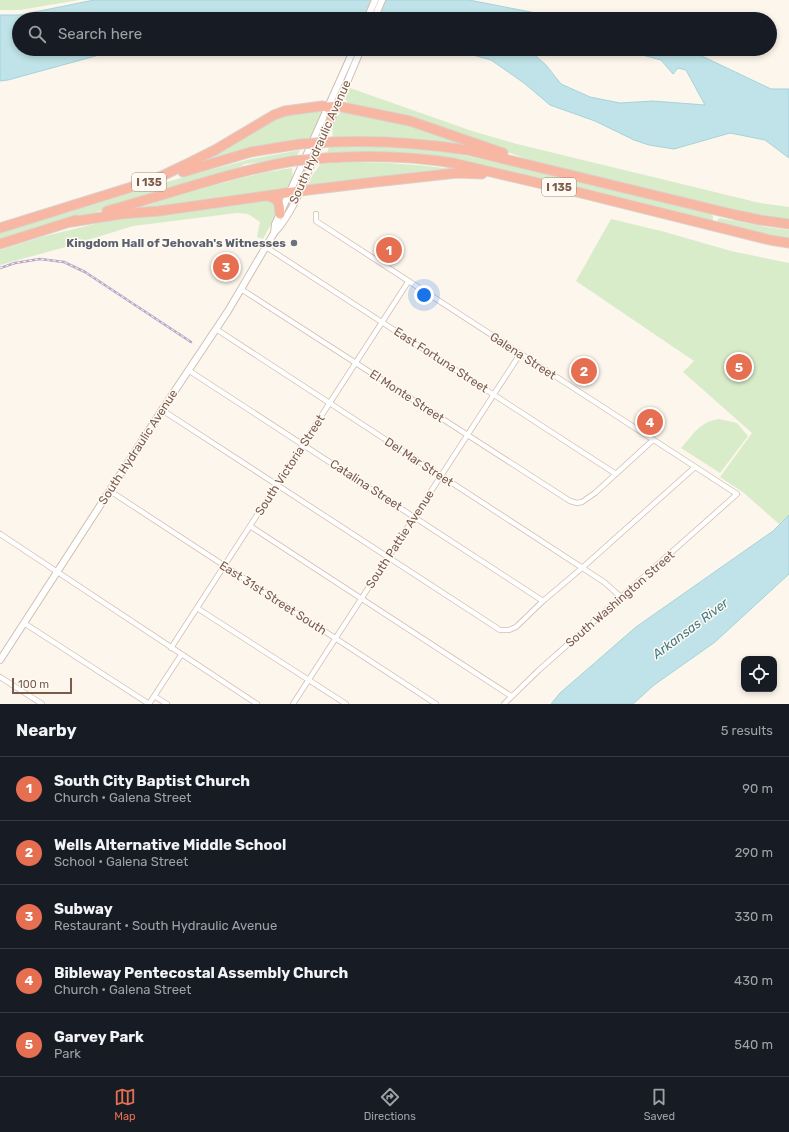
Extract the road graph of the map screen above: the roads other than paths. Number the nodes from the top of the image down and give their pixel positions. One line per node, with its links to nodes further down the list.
1 (375, 0): 3 (street)
2 (382, 0): 4 (street)
3 (370, 12)
4 (377, 12)
5 (351, 56): 7 (street, South Hydraulic Avenue)
6 (358, 56): 7 (street, South Hydraulic Avenue)
7 (332, 107): 8 (highway); 9 (highway); 11 (highway); 12 (street, South Hydraulic Avenue)
8 (331, 118): 12 (street, South Hydraulic Avenue)
9 (550, 170): 11 (highway, I 135, bridge); 17 (highway, I 135)
10 (533, 181): 12 (highway); 16 (highway, I 135, bridge); 20 (highway, I 135)
11 (147, 183): 18 (highway, I 135)
12 (295, 192): 13 (highway); 14 (street, South Hydraulic Avenue); 19 (street, South Hydraulic Avenue)
13 (268, 196): 14 (highway); 16 (highway)
14 (280, 214): 19 (street, South Hydraulic Avenue)
15 (316, 214): 23 (street, Galena Street)
16 (71, 222): 21 (highway, I 135)
17 (789, 224)
18 (0, 228)
19 (274, 233): 22 (street, South Hydraulic Avenue)
20 (789, 243)
21 (0, 244)
22 (266, 247): 24 (street, South Hydraulic Avenue); 25 (street, East Fortuna Street)
23 (408, 282): 25 (street, South Victoria Street); 27 (street, Galena Street)
24 (241, 289): 26 (street, South Hydraulic Avenue); 28 (street, El Monte Street)
25 (382, 322): 28 (street, South Victoria Street); 30 (street, East Fortuna Street)
26 (216, 329): 29 (street, South Hydraulic Avenue); 31 (street, Del Mar Street)
27 (520, 354): 30 (street, South Pattie Avenue); 34 (street, Galena Street)
28 (356, 363): 31 (street, South Victoria Street); 33 (street, El Monte Street)
29 (188, 370): 32 (street, South Hydraulic Avenue); 35 (street, Catalina Street)
30 (494, 395): 33 (street, South Pattie Avenue); 37 (street, East Fortuna Street)
31 (330, 404): 35 (street, South Victoria Street); 38 (street, Del Mar Street)
32 (162, 410): 39 (street); 40 (street, South Hydraulic Avenue)
33 (468, 436): 37 (street, El Monte Street); 38 (street, South Pattie Avenue)
34 (653, 440): 36 (street, Galena Street); 37 (street)
35 (303, 444): 39 (street, South Victoria Street); 42 (street, Catalina Street)
36 (695, 467): 41 (street, Galena Street); 47 (street)
37 (616, 474)
38 (441, 476): 42 (street, South Pattie Avenue); 47 (street, Del Mar Street)
39 (277, 485): 43 (street, South Victoria Street); 45 (street)
40 (110, 491): 46 (street, East 31st Street South); 48 (street, South Hydraulic Avenue)
41 (737, 494): 49 (street, South Washington Street)
42 (415, 517): 45 (street, South Pattie Avenue); 51 (street, Catalina Street)
43 (250, 526): 46 (street, South Victoria Street); 50 (street)
44 (0, 534): 48 (street)
45 (388, 558): 50 (street, South Pattie Avenue); 51 (street)
46 (224, 566): 52 (street, South Victoria Street); 54 (street, East 31st Street South)
47 (582, 568): 49 (street, Del Mar Street); 51 (street)
48 (58, 572): 53 (street, South Hydraulic Avenue); 55 (street)
49 (621, 597): 61 (street, South Washington Street)
50 (362, 599): 54 (street, South Pattie Avenue); 61 (street)
51 (543, 601)
52 (197, 608): 55 (street, South Victoria Street); 59 (street)
53 (24, 623): 57 (street, South Hydraulic Avenue); 63 (street)
54 (336, 639): 59 (street, South Pattie Avenue); 68 (street, East 31st Street South)
55 (171, 648): 56 (street)
56 (181, 655): 60 (street); 65 (street)
57 (0, 660)
58 (0, 677): 62 (street)
59 (309, 680): 66 (street, South Pattie Avenue); 67 (street)
60 (154, 696): 63 (street); 64 (street)
61 (511, 696): 69 (street, South Washington Street)
62 (42, 704)
63 (149, 704)
64 (167, 704)
65 (257, 704)
66 (293, 704)
67 (346, 704)
68 (436, 704)
69 (504, 704)

